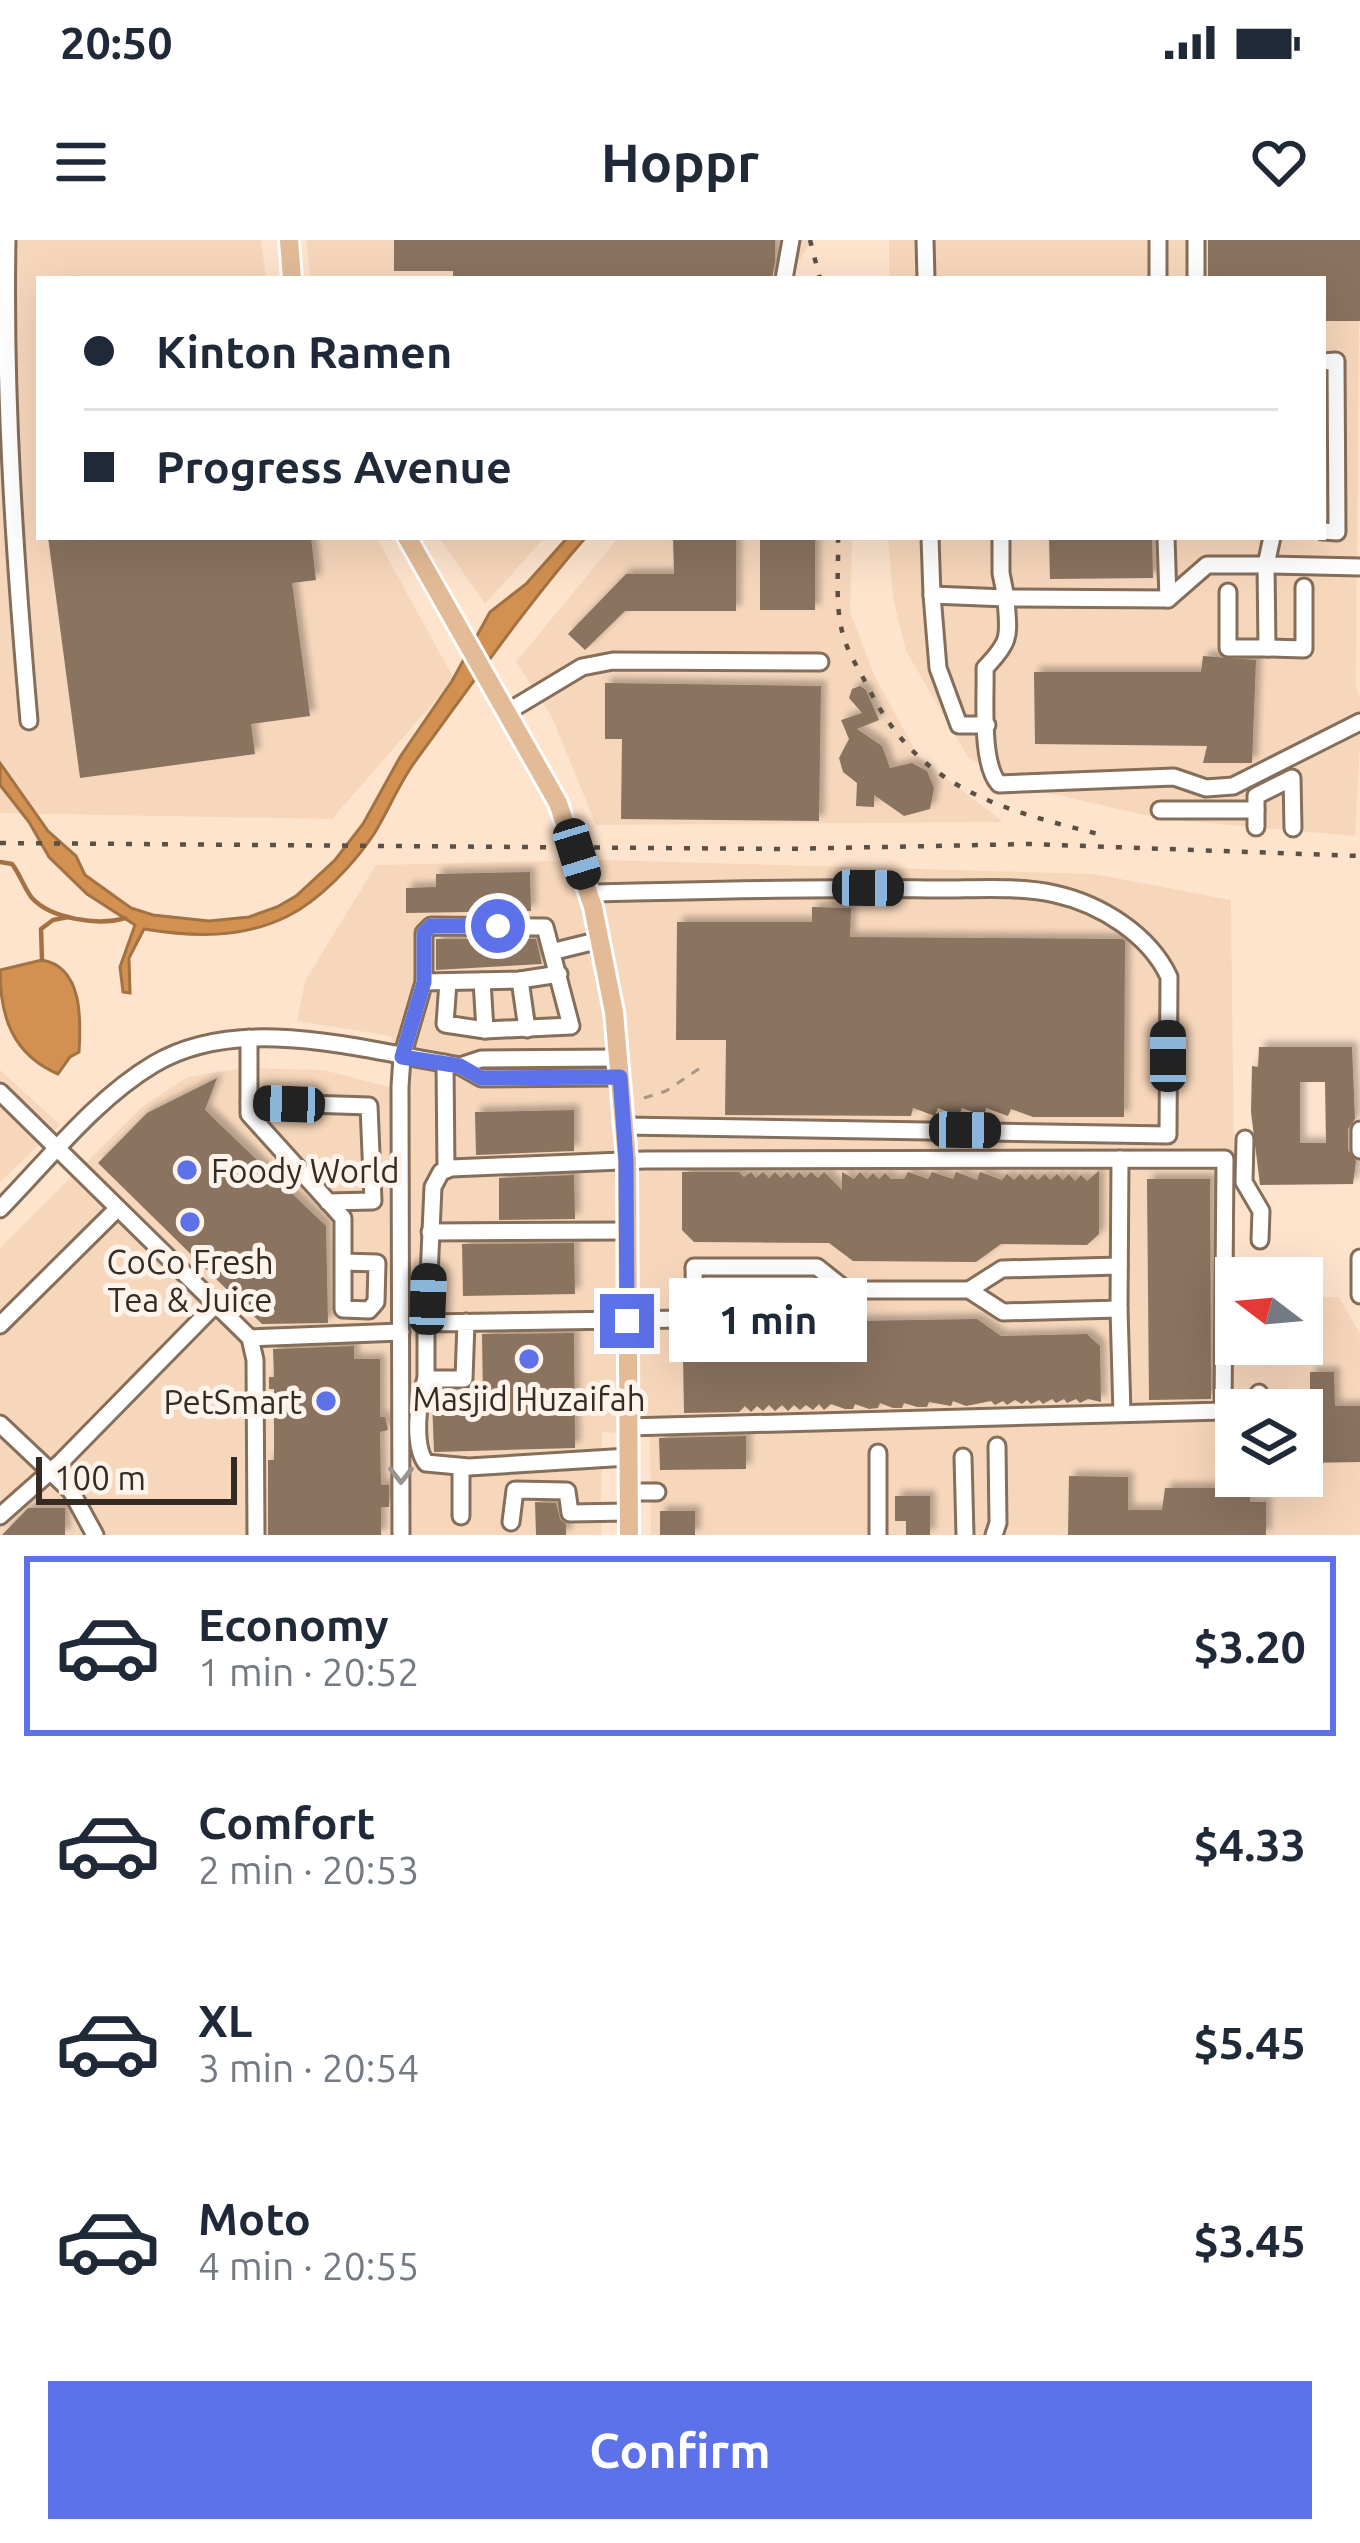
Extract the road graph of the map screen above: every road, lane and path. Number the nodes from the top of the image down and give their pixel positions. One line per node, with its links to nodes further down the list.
1 (7, 240): 13 (street)
2 (290, 240): 7 (main road)
3 (791, 240): 8 (street)
4 (926, 240): 9 (street)
5 (1158, 240): 10 (street)
6 (1196, 240): 11 (street)
7 (292, 276)
8 (785, 276)
9 (926, 276)
10 (1158, 276)
11 (1196, 276)
12 (1326, 362): 14 (street)
13 (3, 365): 30 (street)
14 (1326, 532)
15 (409, 540): 29 (main road)
16 (930, 540): 24 (street)
17 (1001, 540): 25 (street)
18 (1166, 540): 26 (street)
19 (1272, 540): 20 (street)
20 (1266, 565): 21 (street); 26 (street); 27 (street)
21 (1360, 567)
22 (1304, 587): 27 (street)
23 (1228, 592): 27 (street)
24 (932, 596): 25 (street); 32 (street)
25 (1006, 598): 26 (street); 32 (street)
26 (1168, 598)
27 (1267, 648)
28 (820, 662): 29 (street)
29 (508, 712): 37 (main road)
30 (29, 721)
31 (1360, 722): 33 (street)
32 (987, 725): 33 (street)
33 (1290, 757): 34 (street)
34 (1292, 778): 35 (street); 36 (street)
35 (1160, 810)
36 (1293, 828)
37 (589, 893): 38 (main road); 55 (street)
38 (600, 940): 39 (street); 51 (main road)
39 (555, 951): 40 (street); 43 (street)
40 (559, 974): 41 (street); 45 (street)
41 (520, 980): 42 (street); 45 (street)
42 (482, 981): 44 (street); 46 (street)
43 (424, 982): 44 (street); 48 (street)
44 (448, 982): 46 (street)
45 (527, 1029): 46 (street)
46 (484, 1030)
47 (248, 1038): 48 (street); 54 (street); 58 (street)
48 (402, 1057): 49 (street); 82 (street)
49 (453, 1065): 51 (street); 62 (street)
50 (703, 1066): 53 (path)
51 (619, 1067): 55 (main road)
52 (0, 1093): 58 (street)
53 (644, 1097)
54 (249, 1102): 63 (street); 63 (street)
55 (624, 1126): 60 (main road)
56 (1360, 1130): 59 (street)
57 (1245, 1139): 68 (street)
58 (57, 1150): 64 (street); 65 (street)
59 (1360, 1150)
60 (626, 1160): 61 (street); 62 (street); 66 (main road)
61 (1120, 1160): 71 (street); 85 (street)
62 (446, 1170): 67 (street)
63 (328, 1202): 70 (street)
64 (0, 1209)
65 (117, 1209): 76 (street); 81 (street)
66 (627, 1231): 67 (street); 79 (main road)
67 (430, 1232): 75 (street)
68 (1260, 1240)
69 (1360, 1258): 74 (street)
70 (343, 1262)
71 (1119, 1266): 73 (street); 77 (street)
72 (846, 1290): 73 (street); 78 (street); 78 (street)
73 (969, 1290): 77 (street)
74 (1360, 1295)
75 (428, 1299)
76 (215, 1305): 83 (street); 93 (street)
77 (1119, 1309): 85 (street)
78 (695, 1320): 79 (street)
79 (627, 1321): 80 (street); 87 (main road)
80 (466, 1322): 84 (street); 84 (street)
81 (0, 1325)
82 (401, 1332): 83 (street); 101 (street, one-way to 101)
83 (250, 1338): 100 (street)
84 (426, 1379): 92 (street)
85 (1121, 1413): 87 (street)
86 (0, 1424): 93 (street)
87 (628, 1427): 90 (main road)
88 (998, 1446): 105 (street)
89 (878, 1453): 103 (street)
90 (628, 1457): 92 (street); 95 (main road)
91 (963, 1457): 104 (street)
92 (461, 1467): 97 (street)
93 (51, 1472): 96 (street); 99 (street)
94 (657, 1492): 95 (street)
95 (628, 1502): 98 (street); 102 (main road)
96 (0, 1516)
97 (461, 1516)
98 (512, 1522)
99 (87, 1532)
100 (256, 1535)
101 (401, 1535)
102 (628, 1535)
103 (878, 1535)
104 (965, 1535)
105 (994, 1535)

